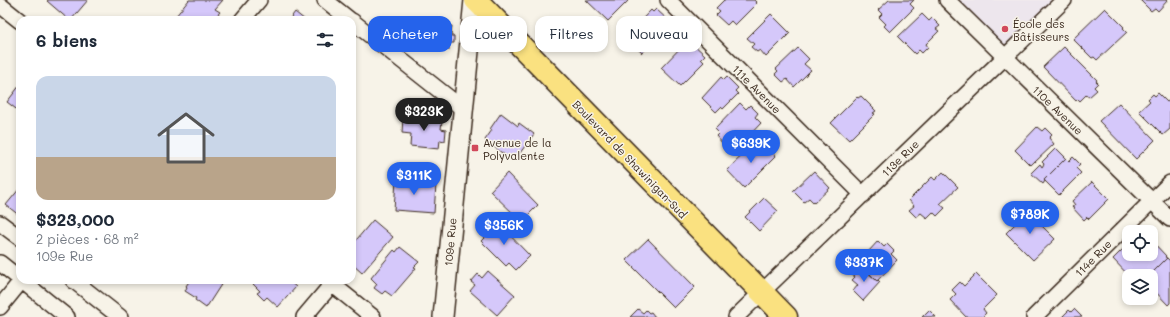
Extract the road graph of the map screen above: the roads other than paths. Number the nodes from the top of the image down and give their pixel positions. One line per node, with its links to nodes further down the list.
1 (4, 0): 8 (street)
2 (259, 0): 9 (street)
3 (325, 0): 10 (street)
4 (475, 0): 14 (street, 109e Rue); 28 (main road, Boulevard de Shawinigan-Sud)
5 (668, 0): 16 (street, 111e Avenue)
6 (947, 0): 13 (street, 110e Avenue)
7 (1064, 0): 13 (street, 113e Rue)
8 (0, 5): 11 (street)
9 (245, 16)
10 (345, 16)
11 (16, 18)
12 (356, 25): 14 (street)
13 (1004, 58): 16 (street, 113e Rue); 17 (street, 110e Avenue)
14 (463, 109): 34 (street, 109e Rue)
15 (1170, 183): 17 (street, 114e Rue)
16 (862, 195): 28 (street, 113e Rue)
17 (1152, 201): 18 (street, 110e Avenue); 37 (street, 114e Rue)
18 (1170, 219)
19 (0, 223): 20 (street)
20 (16, 235)
21 (0, 263): 22 (street)
22 (16, 276)
23 (18, 284): 29 (street)
24 (26, 284): 30 (street)
25 (78, 284): 31 (street)
26 (329, 284): 32 (street)
27 (332, 284): 33 (street)
28 (761, 293): 35 (street, 113e Rue); 36 (main road, Boulevard de Shawinigan-Sud)
29 (0, 308)
30 (67, 317)
31 (120, 317)
32 (304, 317)
33 (373, 317)
34 (443, 317)
35 (736, 317)
36 (786, 317)
37 (1034, 317)

